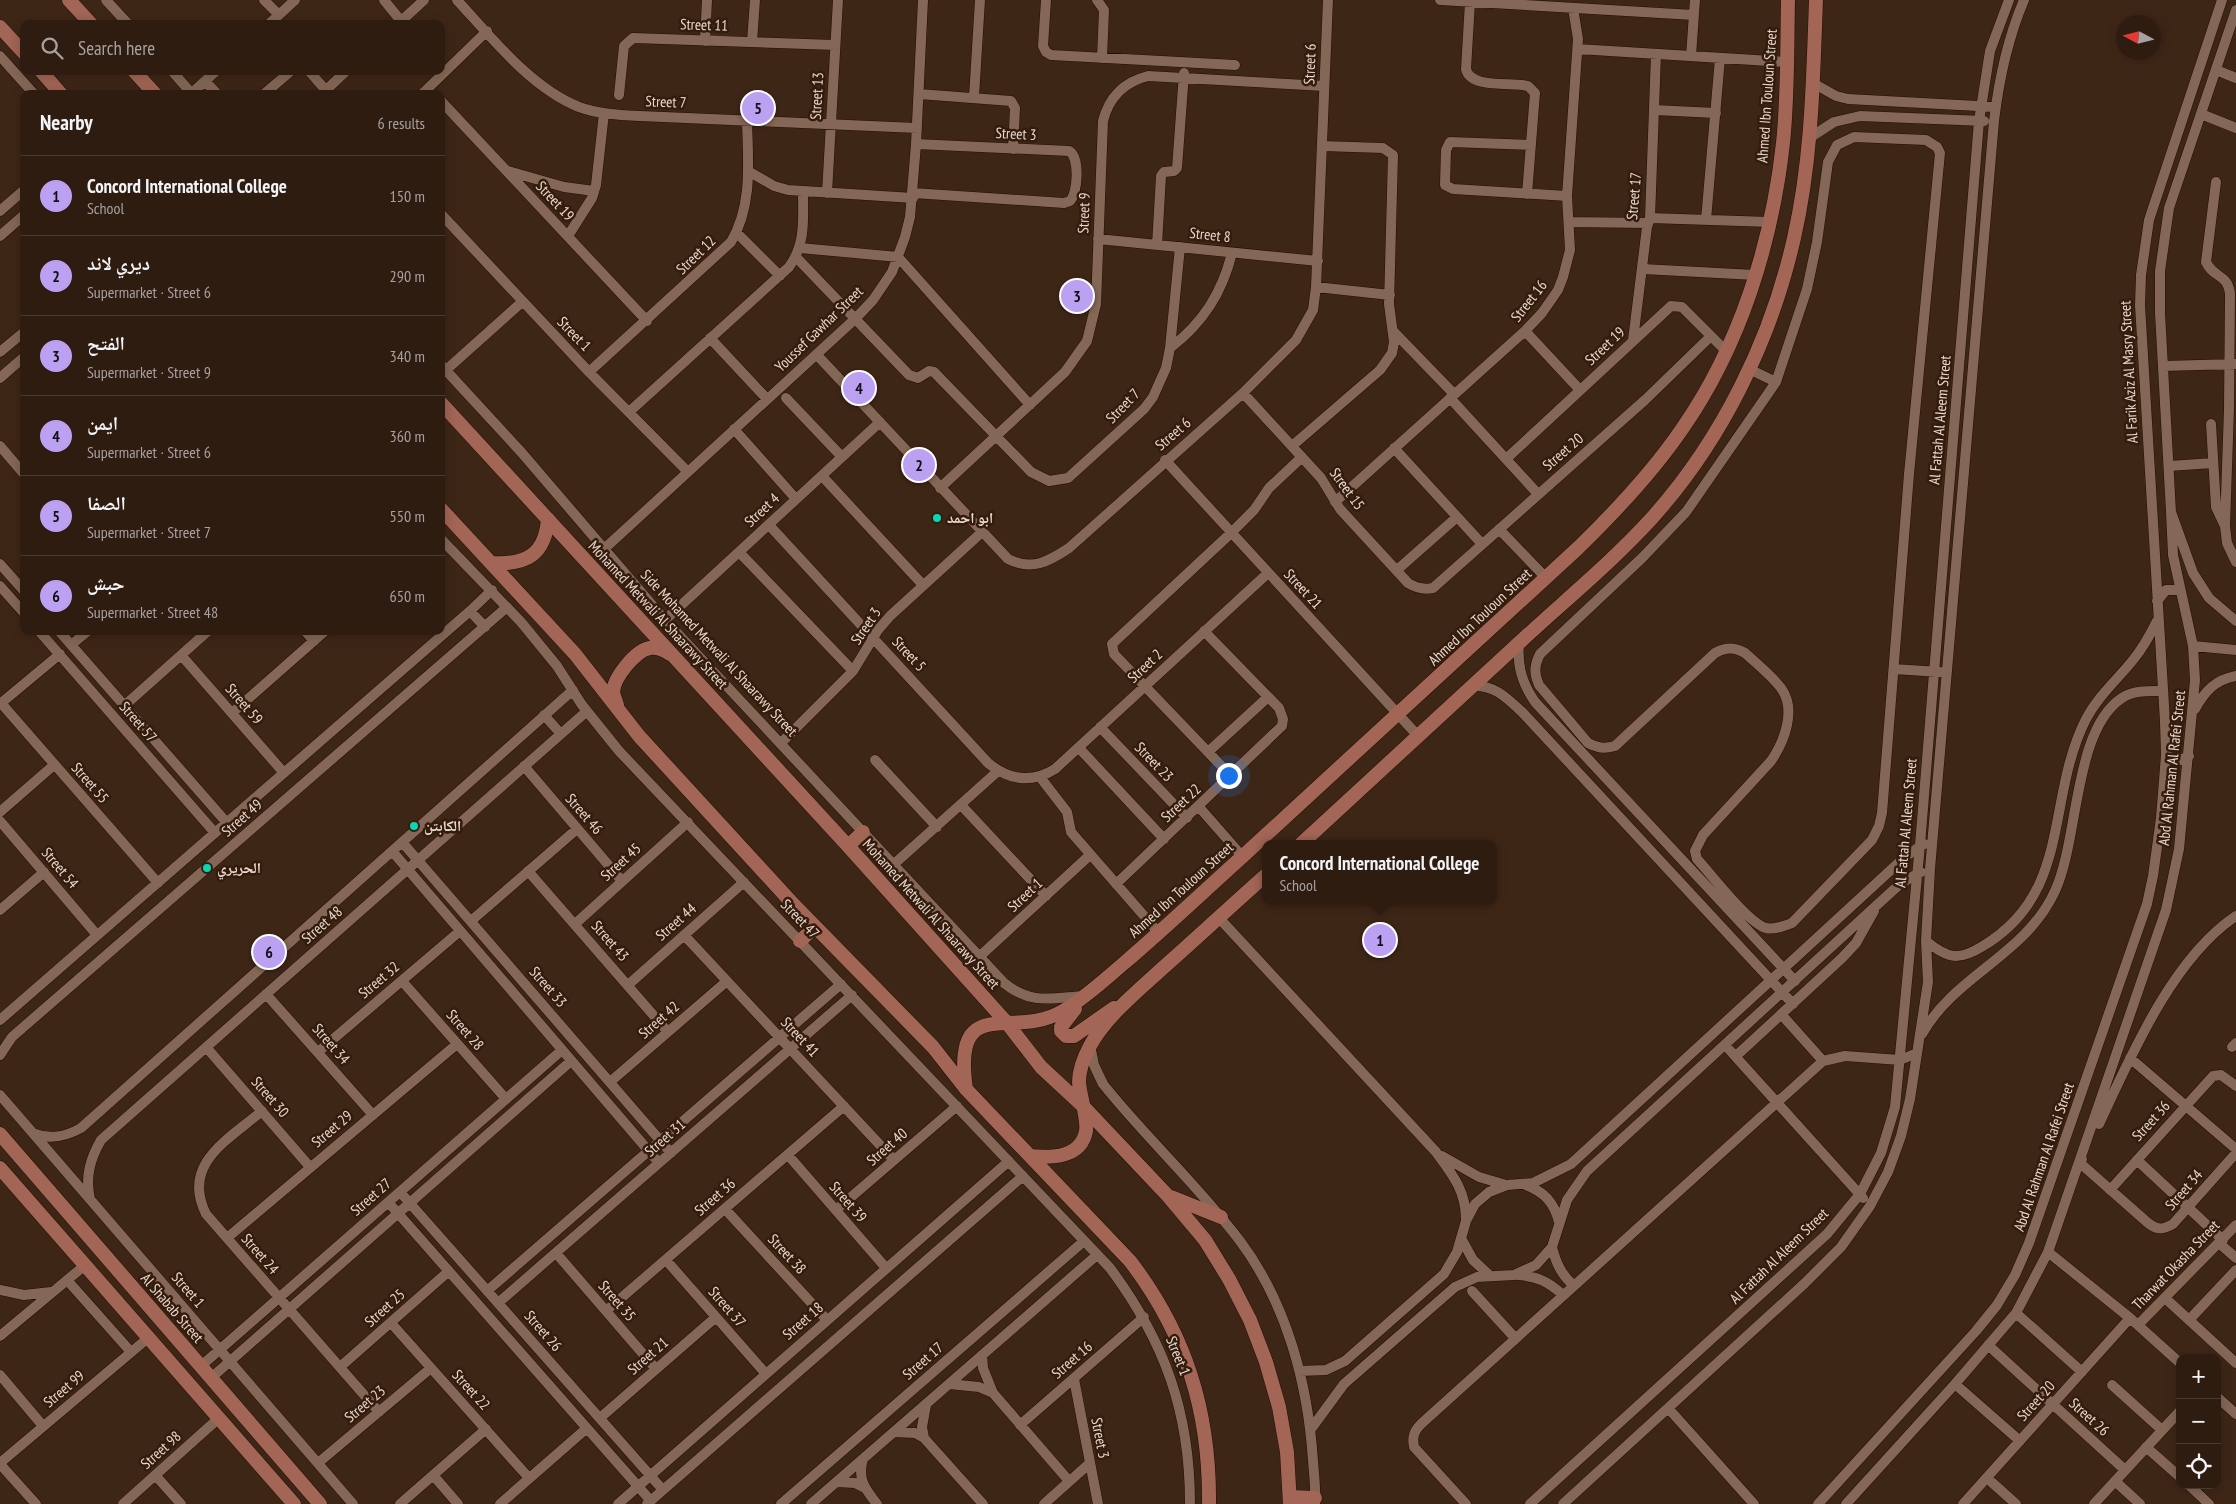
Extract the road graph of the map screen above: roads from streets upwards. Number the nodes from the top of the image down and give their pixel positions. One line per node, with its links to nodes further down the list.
1 (69, 0): 29 (street)
2 (106, 0): 30 (street)
3 (264, 0): 27 (street)
4 (295, 0): 27 (street)
5 (384, 0): 32 (street)
6 (424, 0): 33 (street)
7 (707, 0): 36 (street)
8 (755, 0): 37 (street)
9 (838, 0): 38 (street, Street 13)
10 (923, 0): 74 (street, Youssef Gawhar Street)
11 (980, 0): 76 (street)
12 (1046, 0): 44 (street)
13 (1097, 0): 44 (street)
14 (1328, 0): 63 (street, Street 6)
15 (1440, 0): 16 (street)
16 (1456, 0): 24 (street)
17 (1694, 0): 28 (street)
18 (1788, 0): 46 (street, Ahmed Ibn Touloun Street)
19 (1816, 0): 62 (street)
20 (2009, 0): 80 (street, Al Fattah Al Aleem Street)
21 (2024, 0): 81 (street, Al Fattah Al Aleem Street)
22 (2222, 0): 208 (street, Al Farik Aziz Al Masry Street)
23 (458, 1): 35 (street, Street 7)
24 (1470, 2): 25 (street); 96 (street)
25 (1573, 8): 28 (street); 40 (street, Street 16)
26 (2236, 10): 49 (street)
27 (278, 15): 31 (street)
28 (1694, 15): 43 (street)
29 (86, 20)
30 (124, 20)
31 (273, 20)
32 (398, 20)
33 (401, 20)
34 (0, 27): 39 (street)
35 (487, 32): 58 (street); 83 (street, Street 7)
36 (705, 41): 37 (street, Street 11); 75 (street, Street 11)
37 (752, 42): 38 (street, Street 11)
38 (835, 45): 91 (street, Street 13)
39 (20, 49)
40 (1578, 49): 41 (street); 108 (street, Street 16)
41 (1656, 54): 43 (street); 82 (street, Street 17)
42 (0, 56): 64 (street)
43 (1691, 56): 45 (street)
44 (1102, 58): 47 (street)
45 (1720, 58): 46 (street); 84 (street)
46 (1786, 62): 115 (street, Ahmed Ibn Touloun Street)
47 (1184, 63): 48 (street); 59 (street)
48 (1235, 66)
49 (2216, 70): 60 (street); 85 (street)
50 (44, 75): 65 (street)
51 (138, 75): 66 (street)
52 (176, 75): 67 (street)
53 (212, 75): 61 (street)
54 (286, 75): 70 (street)
55 (312, 75): 71 (street)
56 (342, 75): 72 (street)
57 (445, 75): 73 (street)
58 (445, 75)
59 (1183, 78): 63 (street, Street 9); 119 (street, Street 9); 120 (street)
60 (2236, 78)
61 (206, 81): 68 (street); 69 (street)
62 (1813, 83): 77 (street); 94 (street)
63 (1324, 86): 97 (street, Street 6)
64 (30, 90)
65 (57, 90)
66 (151, 90)
67 (189, 90)
68 (196, 90)
69 (214, 90)
70 (269, 90)
71 (325, 90)
72 (329, 90)
73 (430, 90)
74 (919, 94): 76 (street); 92 (street, Youssef Gawhar Street)
75 (619, 95)
76 (974, 97): 98 (street)
77 (1848, 99): 78 (street); 86 (street)
78 (1940, 104): 80 (street); 87 (street)
79 (445, 105): 99 (street, Street 19)
80 (1981, 106): 81 (street); 89 (street, Al Fattah Al Aleem Street)
81 (1996, 107): 90 (street, Al Fattah Al Aleem Street)
82 (1654, 110): 84 (street); 112 (street, Street 17)
83 (604, 113): 88 (street, Street 7); 102 (street)
84 (1716, 113): 113 (street)
85 (2201, 114): 93 (street); 147 (street)
86 (1848, 117): 87 (street); 94 (street)
87 (1946, 119): 89 (street)
88 (747, 121): 91 (street, Street 7); 100 (street, Street 12)
89 (1979, 121): 90 (street); 238 (street, Al Fattah Al Aleem Street)
90 (1994, 122): 239 (street, Al Fattah Al Aleem Street)
91 (830, 124): 92 (street, Street 7); 104 (street, Street 13)
92 (917, 128): 95 (street, Youssef Gawhar Street)
93 (2236, 128)
94 (1810, 137): 149 (street)
95 (916, 144): 98 (street, Street 3); 107 (street, Youssef Gawhar Street)
96 (1531, 145): 106 (street); 106 (street)
97 (1322, 146): 125 (street, Street 6); 130 (street)
98 (1013, 149): 107 (street, Street 3)
99 (506, 171): 102 (street); 118 (street, Street 19)
100 (748, 172): 103 (street); 116 (street, Street 12)
101 (2216, 182): 145 (street)
102 (594, 191): 118 (street)
103 (803, 192): 104 (street); 122 (street)
104 (826, 193): 107 (street)
105 (20, 194): 109 (street)
106 (1528, 194): 108 (street)
107 (913, 196): 124 (street, Youssef Gawhar Street)
108 (1567, 196): 114 (street, Street 16)
109 (0, 211)
110 (20, 218): 117 (street)
111 (445, 218): 131 (street, Street 1)
112 (1649, 220): 113 (street); 114 (street); 126 (street, Street 17)
113 (1706, 220): 115 (street)
114 (1569, 222): 135 (street, Street 16)
115 (1770, 222): 127 (street, Ahmed Ibn Touloun Street)
116 (736, 232): 128 (street); 133 (street, Street 12)
117 (0, 236)
118 (568, 236): 133 (street, Street 19)
119 (1098, 239): 120 (street, Street 8); 158 (street, Street 9)
120 (1158, 245): 121 (street, Street 8)
121 (1180, 247): 123 (street, Street 8); 140 (street, Street 7)
122 (798, 252): 124 (street); 128 (street); 132 (street)
123 (1232, 253): 125 (street, Street 8); 140 (street)
124 (898, 257): 132 (street, Youssef Gawhar Street); 158 (street)
125 (1318, 261): 129 (street, Street 6)
126 (1643, 269): 127 (street); 139 (street, Street 17)
127 (1755, 275): 141 (street, Ahmed Ibn Touloun Street)
128 (780, 276): 138 (street)
129 (1316, 287): 130 (street); 154 (street, Street 6)
130 (1390, 294): 134 (street)
131 (522, 302): 146 (street); 150 (street, Street 1)
132 (856, 318): 143 (street, Youssef Gawhar Street); 164 (street, Street 7)
133 (647, 321): 150 (street, Street 12)
134 (1393, 331): 155 (street); 166 (street)
135 (1525, 331): 153 (street); 155 (street, Street 16)
136 (20, 335): 142 (street)
137 (1711, 336): 139 (street, Street 19); 141 (street, Street 19); 179 (street, Street 20)
138 (710, 338): 157 (street); 160 (street)
139 (1634, 340): 153 (street, Street 19)
140 (1170, 348): 164 (street, Street 7)
141 (1726, 351): 200 (street, Ahmed Ibn Touloun Street)
142 (0, 352)
143 (817, 355): 157 (street, Youssef Gawhar Street); 161 (street, Street 6)
144 (20, 360): 151 (street)
145 (2233, 364): 147 (street); 173 (street)
146 (445, 366)
147 (2163, 366): 174 (street)
148 (445, 368): 193 (street, Side Mohamed Metwali Al Shaarawy Street)
149 (1749, 369): 152 (street); 229 (street)
150 (589, 372): 160 (street, Street 1)
151 (0, 378)
152 (1776, 382): 236 (street); 236 (street)
153 (1580, 390): 170 (street, Street 19)
154 (1243, 392): 166 (street, Street 15); 171 (street, Street 6)
155 (1452, 396): 167 (street, Street 16); 170 (street)
156 (786, 398): 168 (street)
157 (767, 399): 163 (street, Youssef Gawhar Street)
158 (1030, 405): 164 (street, Street 9)
159 (445, 407): 185 (street, Mohamed Metwali Al Shaarawy Street)
160 (629, 412): 176 (street, Street 1)
161 (880, 422): 168 (street, Street 4); 178 (street, Street 6)
162 (2211, 424): 172 (street)
163 (734, 430): 176 (street, Youssef Gawhar Street); 180 (street)
164 (996, 436): 178 (street, Street 9)
165 (0, 446): 175 (street)
166 (1292, 446): 169 (street, Street 15)
167 (1394, 448): 181 (street, Street 16); 184 (street)
168 (842, 457): 177 (street, Street 4)
169 (1302, 458): 181 (street, Street 15); 189 (street)
170 (1506, 459): 179 (street)
171 (1165, 460): 188 (street, Street 6); 189 (street, Street 21)
172 (2213, 464): 174 (street); 190 (street)
173 (2232, 464): 190 (street)
174 (2169, 466): 182 (street)
175 (20, 467)
176 (688, 472): 193 (street, Youssef Gawhar Street)
177 (822, 476): 180 (street, Street 4); 202 (street)
178 (940, 488): 188 (street, Street 6)
179 (1538, 494): 187 (street, Street 20)
180 (796, 499): 186 (street, Street 4)
181 (1335, 502): 198 (street, Street 15)
182 (2171, 512): 206 (street, Abd Al Rahman Al Rafei Street); 214 (street)
183 (445, 513): 196 (street)
184 (1457, 517): 192 (street); 198 (street)
185 (548, 520): 196 (street); 235 (street, Mohamed Metwali Al Shaarawy Street)
186 (769, 524): 194 (street, Street 4); 226 (street, Street 5)
187 (1499, 529): 192 (street, Street 20); 200 (street)
188 (982, 532): 202 (street, Street 3)
189 (1231, 533): 199 (street, Street 21); 241 (street)
190 (2229, 533): 195 (street)
191 (445, 543): 205 (street, Street 47)
192 (1482, 544): 204 (street, Street 20)
193 (604, 549): 212 (street, Side Mohamed Metwali Al Shaarawy Street)
194 (739, 552): 212 (street, Street 4); 237 (street)
195 (2236, 562)
196 (492, 563): 248 (street)
197 (0, 564): 201 (street)
198 (1397, 570): 204 (street, Street 15)
199 (1268, 573): 216 (street, Street 2); 251 (street, Street 21)
200 (1546, 578): 251 (street, Ahmed Ibn Touloun Street)
201 (20, 582)
202 (923, 585): 226 (street, Street 3)
203 (0, 586): 207 (street)
204 (1433, 588)
205 (492, 590): 209 (street, Street 47); 211 (street, Street 49)
206 (2180, 590): 208 (street); 231 (street, Abd Al Rahman Al Rafei Street)
207 (4, 598): 210 (street)
208 (2157, 601): 213 (street, Al Farik Aziz Al Masry Street)
209 (507, 607): 215 (street, Street 49); 243 (street, Street 47)
210 (20, 610)
211 (470, 611): 215 (street); 217 (street, Street 49)
212 (665, 620): 257 (street, Side Mohamed Metwali Al Shaarawy Street)
213 (2158, 620): 244 (street, Al Farik Aziz Al Masry Street); 314 (street)
214 (2236, 621)
215 (485, 628): 343 (street, Street 49)
216 (1204, 631): 241 (street, Street 2); 245 (street, Street 22)
217 (445, 633)
218 (43, 635): 227 (street, Street 57)
219 (54, 635): 227 (street)
220 (62, 635): 230 (street, Street 57)
221 (83, 635): 230 (street)
222 (204, 635): 234 (street)
223 (308, 635): 228 (street)
224 (321, 635): 228 (street)
225 (442, 635): 266 (street, Street 49)
226 (873, 638): 237 (street, Street 3); 265 (street, Street 5)
227 (47, 640): 233 (street, Street 57)
228 (314, 642): 250 (street)
229 (1519, 642): 242 (street); 316 (street)
230 (71, 646): 247 (street, Street 57)
231 (2193, 646): 232 (street); 252 (street, Abd Al Rahman Al Rafei Street)
232 (2236, 650)
233 (60, 654): 246 (street); 279 (street, Street 57)
234 (181, 655): 247 (street); 250 (street, Street 59)
235 (672, 655): 248 (street); 285 (street, Mohamed Metwali Al Shaarawy Street)
236 (1894, 669): 238 (street)
237 (853, 671): 257 (street, Street 3)
238 (1934, 672): 239 (street); 284 (street, Al Fattah Al Aleem Street)
239 (1946, 673): 283 (street, Al Fattah Al Aleem Street)
240 (2236, 676): 252 (street)
241 (1144, 686): 254 (street, Street 2); 259 (street)
242 (1473, 686): 256 (street); 319 (street)
243 (573, 690): 249 (street, Street 47); 253 (street, Street 48)
244 (2163, 691): 260 (street, Al Farik Aziz Al Masry Street); 334 (street)
245 (1268, 697): 259 (street); 267 (street, Street 22)
246 (0, 703): 263 (street, Street 55)
247 (124, 706): 275 (street, Street 57)
248 (618, 708): 308 (street)
249 (587, 711): 255 (street, Street 48); 274 (street, Street 47)
250 (232, 714): 266 (street, Street 59)
251 (1398, 714): 256 (street, Street 21); 288 (street, Ahmed Ibn Touloun Street)
252 (2192, 714): 261 (street, Abd Al Rahman Al Rafei Street)
253 (544, 715): 255 (street); 282 (street, Street 48)
254 (1100, 727): 258 (street, Street 2); 272 (street, Street 23)
255 (561, 734): 264 (street, Street 48)
256 (1419, 737): 281 (street)
257 (781, 743): 278 (street, Side Mohamed Metwali Al Shaarawy Street)
258 (1079, 748): 268 (street, Street 2); 280 (street)
259 (1208, 752): 267 (street)
260 (2166, 754): 261 (street); 436 (street, Abd Al Rahman Al Rafei Street)
261 (2188, 756): 374 (street, Abd Al Rahman Al Rafei Street)
262 (874, 760): 276 (street)
263 (54, 765): 271 (street); 297 (street, Street 55)
264 (524, 766): 277 (street, Street 46); 289 (street, Street 48)
265 (998, 771): 268 (street, Street 5); 269 (street)
266 (284, 773): 275 (street, Street 49)
267 (1231, 776): 270 (street, Street 22)
268 (1040, 777): 287 (street)
269 (961, 805): 276 (street); 301 (street)
270 (1199, 807): 272 (street, Street 22); 288 (street)
271 (0, 812)
272 (1187, 818): 280 (street, Street 22)
273 (0, 820): 294 (street, Street 54)
274 (688, 822): 298 (street, Street 45); 299 (street, Street 47)
275 (227, 823): 279 (street, Street 49)
276 (937, 826): 290 (street)
277 (577, 828): 293 (street); 298 (street, Street 46)
278 (863, 832): 285 (street); 290 (street, Side Mohamed Metwali Al Shaarawy Street)
279 (215, 833): 297 (street, Street 49)
280 (1164, 839): 300 (street, Street 22)
281 (1305, 840)
282 (402, 842): 286 (street, Street 48); 289 (street, Street 33)
283 (1932, 843): 284 (street); 292 (street, Al Fattah Al Aleem Street)
284 (1920, 845): 295 (street, Al Fattah Al Aleem Street); 316 (street)
285 (848, 846): 331 (street, Mohamed Metwali Al Shaarawy Street)
286 (392, 851): 291 (street, Street 33); 361 (street, Street 48)
287 (1090, 855): 300 (street); 301 (street, Street 1)
288 (1242, 856): 310 (street, Ahmed Ibn Touloun Street)
289 (418, 860): 291 (street, Street 48); 306 (street, Street 33)
290 (893, 865): 315 (street, Side Mohamed Metwali Al Shaarawy Street)
291 (407, 869): 309 (street, Street 33); 325 (street, Street 48)
292 (1930, 869): 295 (street); 314 (street, Al Fattah Al Aleem Street)
293 (528, 871): 306 (street); 307 (street, Street 43)
294 (44, 872): 303 (street); 311 (street, Street 54)
295 (1917, 873): 302 (street); 346 (street, Al Fattah Al Aleem Street)
296 (1262, 879): 305 (street)
297 (158, 882): 311 (street, Street 49)
298 (622, 882): 307 (street, Street 45)
299 (744, 882): 312 (street, Street 44); 313 (street, Street 47)
300 (1116, 884): 310 (street)
301 (1046, 896): 315 (street, Street 1)
302 (1875, 907): 320 (street); 328 (street)
303 (0, 910)
304 (2236, 916): 345 (street, Abd Al Rahman Al Rafei Street)
305 (1219, 918): 323 (street); 366 (street)
306 (471, 921): 349 (street, Street 33)
307 (575, 924): 322 (street, Street 43)
308 (815, 927): 313 (street); 351 (street)
309 (460, 931): 318 (street, Street 32); 340 (street, Street 33)
310 (1159, 933): 327 (street, Ahmed Ibn Touloun Street)
311 (97, 935): 330 (street, Street 49)
312 (684, 935): 317 (street, Street 41); 322 (street, Street 44)
313 (800, 941): 321 (street, Street 47)
314 (1926, 941): 334 (street, Al Fattah Al Aleem Street)
315 (979, 957): 327 (street, Side Mohamed Metwali Al Shaarawy Street)
316 (1784, 969): 319 (street); 320 (street)
317 (727, 980): 332 (street, Street 42); 333 (street, Street 41)
318 (402, 981): 335 (street, Street 28); 341 (street, Street 32)
319 (1772, 981): 324 (street); 379 (street)
320 (1795, 981): 324 (street)
321 (841, 984): 326 (street, Street 47); 333 (street, Street 31)
322 (628, 985): 332 (street, Street 43)
323 (1137, 992): 327 (street); 336 (street)
324 (1782, 993): 328 (street); 337 (street)
325 (266, 994): 338 (street, Street 48); 341 (street, Street 34)
326 (852, 996): 339 (street, Street 31); 357 (street, Street 47)
327 (1085, 996): 331 (street, Ahmed Ibn Touloun Street)
328 (1793, 1004): 329 (street)
329 (1781, 1014): 344 (street); 348 (street)
330 (0, 1020)
331 (1007, 1023): 351 (street, Ahmed Ibn Touloun Street); 355 (street, Mohamed Metwali Al Shaarawy Street)
332 (668, 1032): 349 (street, Street 42)
333 (780, 1038): 339 (street, Street 41); 363 (street, Street 31)
334 (1918, 1042): 342 (street, Al Fattah Al Aleem Street)
335 (457, 1044): 353 (street, Street 28); 360 (street, Street 29)
336 (1090, 1045): 355 (street); 394 (street)
337 (1725, 1045): 344 (street); 396 (street)
338 (206, 1047): 359 (street, Street 30); 384 (street, Street 48)
339 (791, 1049): 356 (street, Street 41); 367 (street, Street 31)
340 (562, 1050): 347 (street, Street 33); 353 (street, Street 27)
341 (318, 1052): 360 (street, Street 34)
342 (1917, 1053): 346 (street); 388 (street, Al Fattah Al Aleem Street)
343 (0, 1055)
344 (1736, 1056): 354 (street)
345 (2130, 1058): 358 (street); 374 (street, Abd Al Rahman Al Rafei Street)
346 (1900, 1060): 348 (street); 382 (street, Al Fattah Al Aleem Street)
347 (571, 1061): 365 (street, Street 33); 387 (street, Street 27)
348 (1823, 1061): 354 (street)
349 (610, 1082): 363 (street, Street 33)
350 (2236, 1086): 358 (street, Street 36)
351 (966, 1089): 369 (street)
352 (0, 1096): 361 (street, Street 1)
353 (506, 1099): 381 (street, Street 27)
354 (1776, 1101): 382 (street); 415 (street)
355 (1082, 1105): 369 (street); 383 (street, Mohamed Metwali Al Shaarawy Street)
356 (844, 1106): 368 (street, Street 36); 370 (street, Street 41)
357 (957, 1106): 370 (street, Street 40); 372 (street, Street 47)
358 (2186, 1106): 364 (street); 371 (street, Street 36)
359 (262, 1111): 375 (street, Street 30); 398 (street, Street 24)
360 (373, 1115): 375 (street, Street 29)
361 (33, 1133): 384 (street, Street 1)
362 (0, 1134): 385 (street, Al Shabab Street)
363 (661, 1141): 365 (street, Street 31); 367 (street, Street 33)
364 (2236, 1151): 389 (street, Street 34)
365 (649, 1152): 373 (street, Street 33); 417 (street, Street 31)
366 (1436, 1152): 378 (street); 395 (street)
367 (671, 1153): 373 (street, Street 31)
368 (788, 1155): 390 (street, Street 36); 391 (street, Street 39)
369 (1030, 1156): 516 (street)
370 (894, 1160): 391 (street, Street 40)
371 (2137, 1160): 380 (street, Street 36); 389 (street)
372 (1008, 1161): 377 (street, Street 47); 409 (street, Street 18)
373 (659, 1163): 404 (street, Street 31)
374 (2080, 1164): 380 (street, Street 34); 403 (street, Abd Al Rahman Al Rafei Street)
375 (310, 1167): 398 (street, Street 29)
376 (0, 1168): 393 (street)
377 (1023, 1176): 400 (street, Street 47); 495 (street)
378 (1507, 1185): 379 (street); 395 (street)
379 (1526, 1185): 396 (street)
380 (2110, 1190): 389 (street, Street 34)
381 (400, 1192): 386 (street, Street 27); 387 (street, Street 26)
382 (1860, 1194): 388 (street); 518 (street, Al Fattah Al Aleem Street)
383 (1168, 1196): 394 (street); 496 (street, Mohamed Metwali Al Shaarawy Street)
384 (90, 1199): 438 (street, Street 1)
385 (58, 1202): 393 (street); 445 (street, Al Shabab Street)
386 (388, 1202): 392 (street, Street 26); 421 (street, Street 27)
387 (410, 1203): 392 (street, Street 27); 417 (street, Street 26)
388 (1870, 1206): 462 (street, Al Fattah Al Aleem Street)
389 (2188, 1208): 401 (street)
390 (725, 1209): 407 (street, Street 36); 429 (street, Street 38)
391 (836, 1210): 409 (street, Street 39)
392 (398, 1214): 411 (street, Street 26); 424 (street, Street 27)
393 (42, 1216): 408 (street)
394 (1221, 1217): 449 (street)
395 (1466, 1221): 399 (street)
396 (1559, 1223): 402 (street)
397 (2236, 1225): 401 (street, Tharwat Okasha Street)
398 (226, 1238): 421 (street, Street 24)
399 (1462, 1240): 412 (street); 449 (street)
400 (1084, 1241): 405 (street, Street 1); 509 (street, Street 17)
401 (2221, 1242): 406 (street); 422 (street, Tharwat Okasha Street)
402 (1552, 1246): 413 (street); 415 (street)
403 (2048, 1252): 426 (street, Abd Al Rahman Al Rafei Street); 431 (street)
404 (556, 1253): 423 (street, Street 31); 425 (street, Street 35)
405 (1097, 1255): 428 (street, Street 1); 441 (street)
406 (2236, 1258)
407 (666, 1260): 425 (street, Street 36); 427 (street, Street 37)
408 (84, 1266): 414 (street); 434 (street)
409 (886, 1268): 429 (street, Street 18)
410 (2236, 1270): 430 (street)
411 (449, 1271): 432 (street, Street 25); 470 (street, Street 26)
412 (1489, 1275): 413 (street); 472 (street)
413 (1514, 1275): 420 (street)
414 (68, 1280): 419 (street); 439 (street)
415 (1574, 1286): 420 (street)
416 (0, 1290): 419 (street)
417 (487, 1291): 423 (street, Street 26)
418 (1472, 1291): 435 (street)
419 (52, 1292): 433 (street)
420 (1563, 1295): 435 (street)
421 (279, 1298): 424 (street, Street 24); 438 (street, Street 27)
422 (2165, 1298): 430 (street); 431 (street, Tharwat Okasha Street)
423 (498, 1303): 467 (street, Street 26)
424 (289, 1309): 444 (street, Street 27); 446 (street, Street 24)
425 (606, 1311): 448 (street, Street 35)
426 (2016, 1312): 437 (street, Abd Al Rahman Al Rafei Street); 450 (street)
427 (716, 1317): 448 (street, Street 21); 451 (street, Street 37)
428 (1144, 1317): 454 (street, Street 16); 515 (street, Street 1)
429 (827, 1320): 451 (street, Street 18)
430 (2189, 1320): 443 (street)
431 (2134, 1322): 442 (street); 450 (street, Street 20)
432 (391, 1323): 446 (street, Street 25); 447 (street, Street 22)
433 (0, 1336)
434 (148, 1338): 439 (street, Street 99); 466 (street)
435 (1515, 1338): 517 (street)
436 (1966, 1342): 440 (street); 521 (street, Abd Al Rahman Al Rafei Street)
437 (1988, 1345): 440 (street, Abd Al Rahman Al Rafei Street); 461 (street, Street 26)
438 (220, 1350): 444 (street, Street 1); 445 (street, Street 27)
439 (131, 1352): 469 (street, Street 99)
440 (1981, 1354): 456 (street, Abd Al Rahman Al Rafei Street)
441 (982, 1355): 455 (street); 458 (street)
442 (2176, 1359)
443 (2235, 1360)
444 (230, 1361): 453 (street, Street 27); 481 (street, Street 1)
445 (201, 1366): 453 (street, Al Shabab Street)
446 (340, 1368): 463 (street, Street 24)
447 (431, 1368): 463 (street, Street 23); 471 (street, Street 22)
448 (656, 1369): 467 (street, Street 21)
449 (1300, 1371): 472 (street)
450 (2082, 1372): 461 (street, Street 20)
451 (766, 1374): 486 (street, Street 18)
452 (0, 1375): 469 (street)
453 (211, 1378): 503 (street, Al Shabab Street)
454 (1074, 1378): 468 (street, Street 16); 480 (street, Street 3)
455 (949, 1384): 458 (street); 460 (street)
456 (1955, 1384): 476 (street); 522 (street, Abd Al Rahman Al Rafei Street)
457 (2112, 1385): 473 (street)
458 (993, 1393): 468 (street)
459 (2219, 1399): 464 (street)
460 (926, 1404): 474 (street); 475 (street)
461 (2053, 1404): 476 (street, Street 20); 482 (street, Street 26)
462 (1668, 1408): 519 (street, Al Fattah Al Aleem Street); 520 (street)
463 (379, 1412): 481 (street, Street 23)
464 (2235, 1412)
465 (2176, 1415): 473 (street)
466 (218, 1418): 485 (street, Street 98); 502 (street)
467 (600, 1418): 486 (street, Street 26)
468 (1020, 1425): 489 (street)
469 (43, 1426): 479 (street, Street 99)
470 (586, 1428): 487 (street); 492 (street, Street 26)
471 (486, 1429): 484 (street); 487 (street, Street 22)
472 (1311, 1429): 497 (street)
473 (2162, 1430): 477 (street)
474 (894, 1432): 475 (street); 478 (street)
475 (924, 1438): 512 (street)
476 (2020, 1441): 488 (street, Street 20)
477 (2146, 1447): 482 (street); 483 (street)
478 (862, 1459): 491 (street); 493 (street)
479 (0, 1463): 499 (street)
480 (1090, 1463): 489 (street); 514 (street, Street 3)
481 (318, 1464): 504 (street, Street 1)
482 (2125, 1470): 490 (street)
483 (2176, 1473)
484 (433, 1475): 505 (street); 506 (street)
485 (156, 1476): 500 (street, Street 98); 501 (street)
486 (650, 1476): 492 (street, Street 18); 495 (street, Street 26)
487 (529, 1478): 507 (street)
488 (1987, 1478): 523 (street, Street 20); 524 (street)
489 (1069, 1481): 513 (street)
490 (2115, 1481): 525 (street); 526 (street)
491 (837, 1482): 493 (street); 510 (street)
492 (638, 1486): 498 (street, Street 26); 508 (street, Street 18)
493 (863, 1487): 511 (street)
494 (2193, 1489): 527 (street)
495 (663, 1490): 498 (street)
496 (1290, 1501): 497 (street)
497 (1315, 1501)
498 (649, 1502)
499 (36, 1504)
500 (123, 1504)
501 (181, 1504)
502 (294, 1504)
503 (320, 1504)
504 (353, 1504)
505 (400, 1504)
506 (458, 1504)
507 (500, 1504)
508 (618, 1504)
509 (781, 1504)
510 (811, 1504)
511 (878, 1504)
512 (983, 1504)
513 (1044, 1504)
514 (1098, 1504)
515 (1190, 1504)
516 (1209, 1504)
517 (1466, 1504)
518 (1530, 1504)
519 (1563, 1504)
520 (1754, 1504)
521 (1818, 1504)
522 (1846, 1504)
523 (1963, 1504)
524 (2016, 1504)
525 (2094, 1504)
526 (2140, 1504)
527 (2209, 1504)

